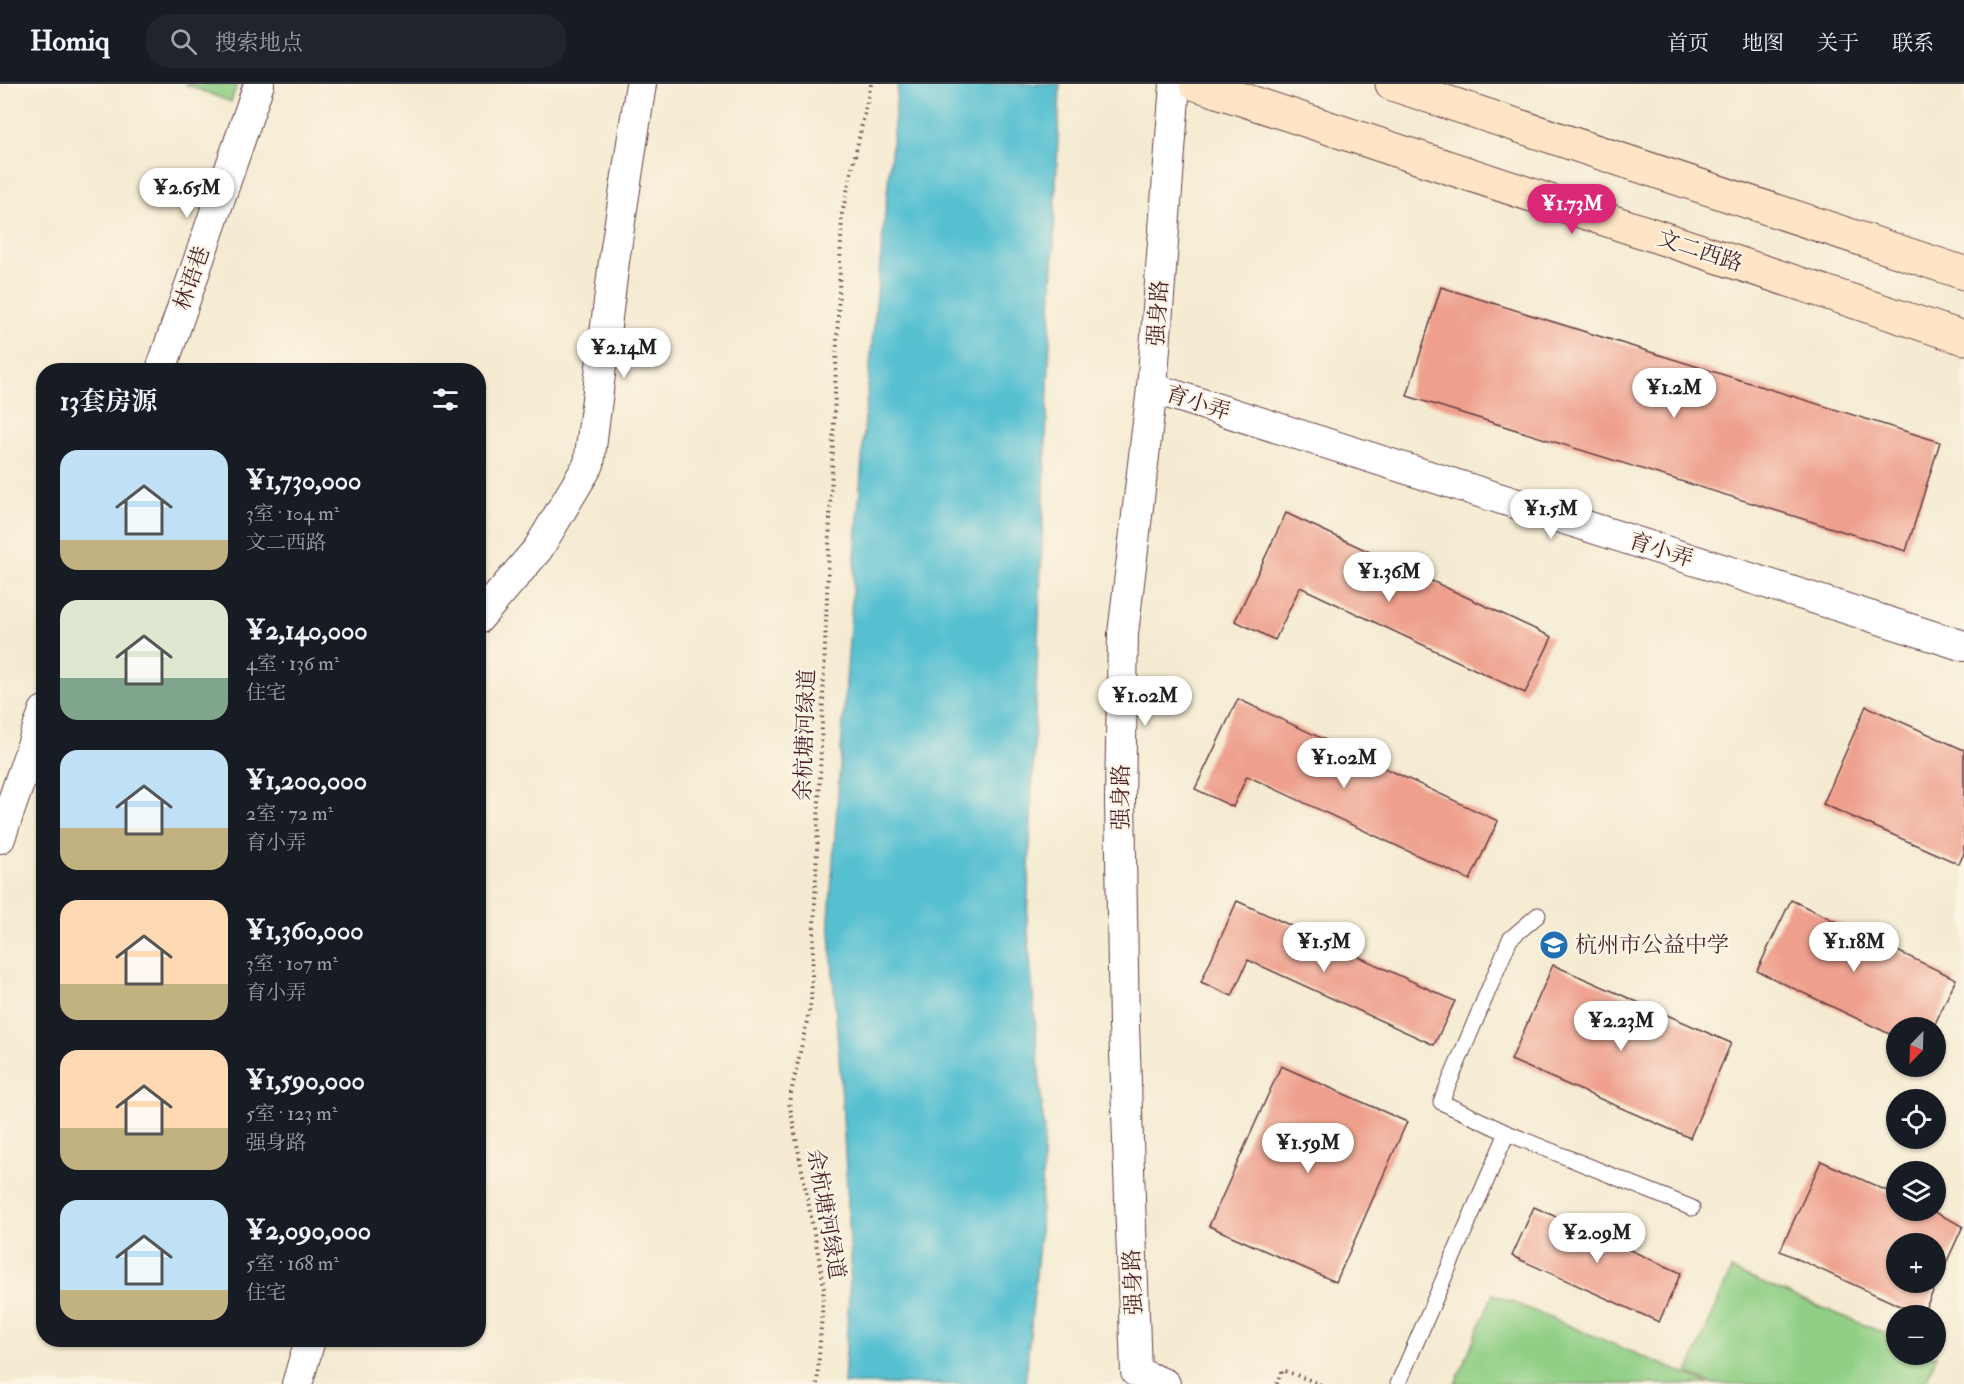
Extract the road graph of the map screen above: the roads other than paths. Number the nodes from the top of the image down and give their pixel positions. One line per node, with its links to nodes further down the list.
1 (259, 84): 8 (street, 林语巷)
2 (641, 84): 10 (street)
3 (1175, 84): 9 (street, 强身路)
4 (1196, 84): 7 (main road, 文二西路)
5 (1392, 84): 6 (main road)
6 (1964, 273)
7 (1964, 338)
8 (163, 363)
9 (1152, 388): 11 (street, 育小弄); 19 (street, 强身路)
10 (486, 610)
11 (1964, 646)
12 (36, 734): 13 (street)
13 (0, 838)
14 (1538, 915): 15 (lane)
15 (1507, 1133): 16 (lane); 20 (lane)
16 (1692, 1208)
17 (308, 1347): 18 (street)
18 (297, 1384)
19 (1165, 1384)
20 (1398, 1384)

